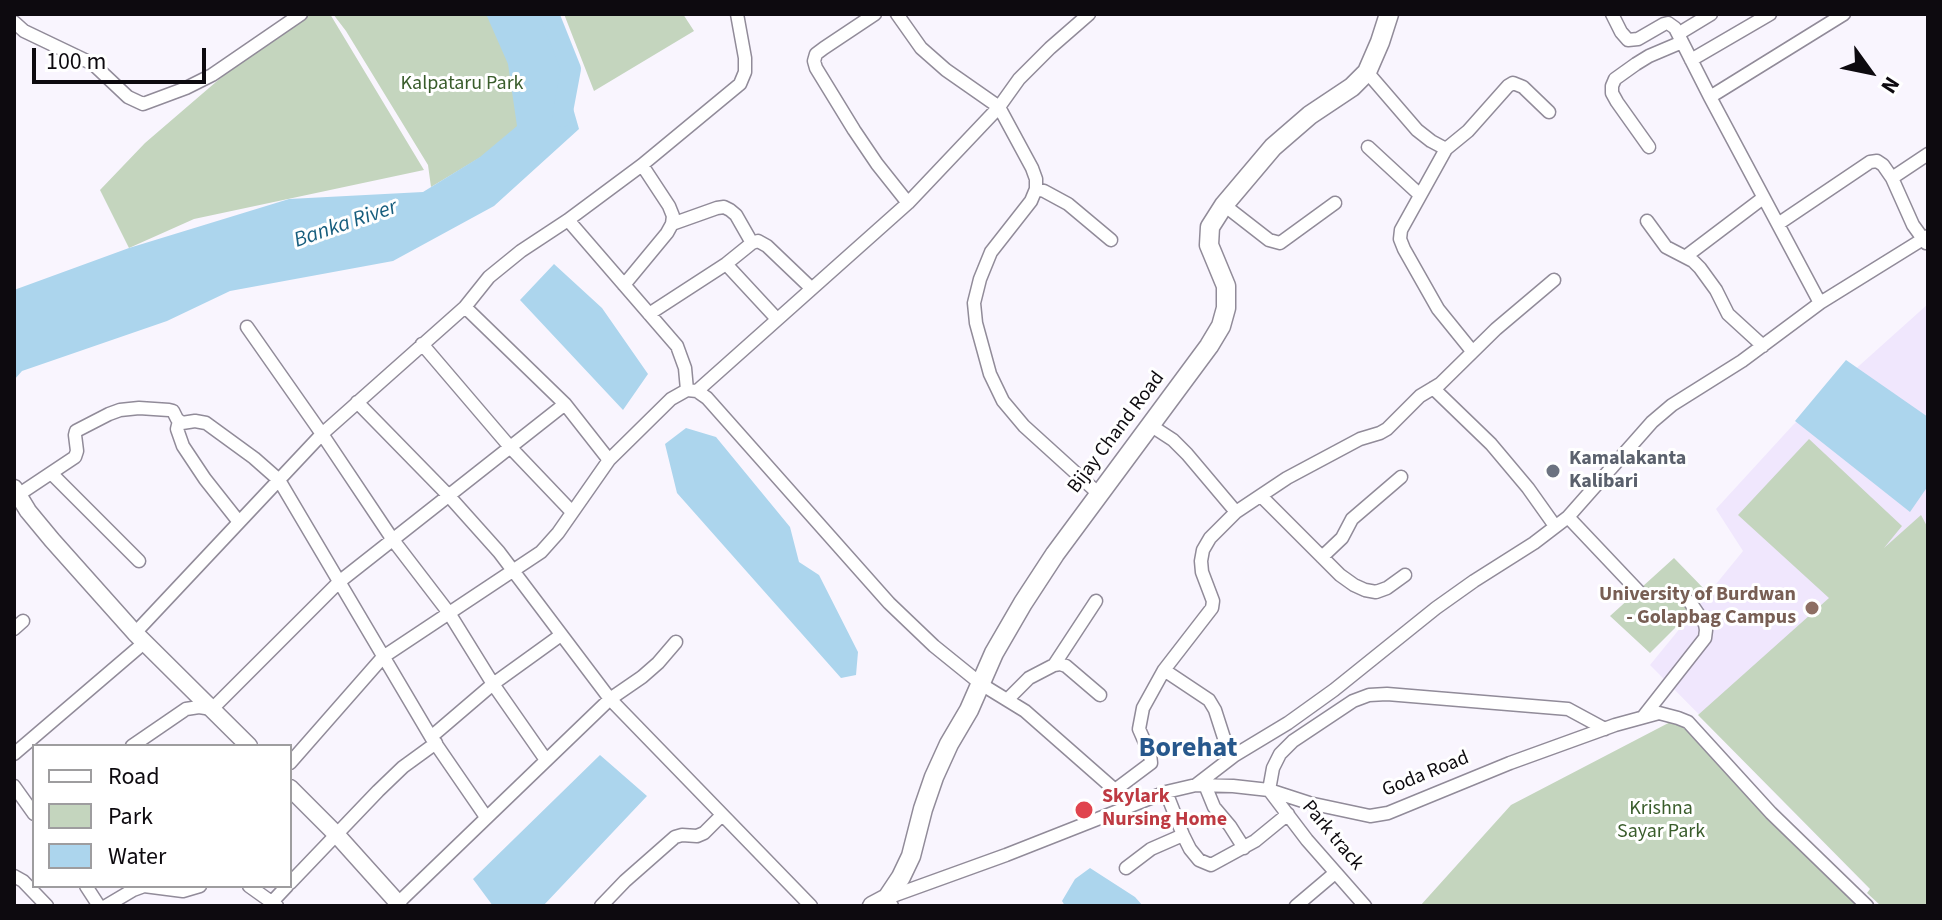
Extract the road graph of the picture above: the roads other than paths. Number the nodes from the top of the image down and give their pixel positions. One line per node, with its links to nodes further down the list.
1 (301, 14): 12 (street)
2 (737, 14): 23 (street)
3 (897, 14): 17 (street)
4 (1389, 14): 15 (main road, Bijay Chand Road)
5 (1612, 14): 11 (street)
6 (1711, 14): 13 (street)
7 (1770, 14): 14 (street)
8 (1844, 14): 16 (street)
9 (866, 16): 28 (street)
10 (1080, 17): 17 (street)
11 (1669, 19): 13 (street)
12 (14, 22)
13 (1680, 38): 14 (street); 20 (street)
14 (1691, 60): 16 (street)
15 (1367, 72): 21 (street); 30 (main road, Bijay Chand Road)
16 (1710, 97): 27 (street)
17 (999, 107): 25 (street); 28 (street)
18 (1549, 112): 21 (street)
19 (1368, 147): 26 (street)
20 (1649, 147)
21 (1446, 149): 26 (street)
22 (1928, 154): 24 (street)
23 (642, 165): 31 (street); 33 (street)
24 (1892, 178): 34 (street); 36 (street)
25 (1036, 189): 35 (street); 64 (street)
26 (1420, 195): 50 (street)
27 (1763, 198): 34 (street); 38 (street)
28 (908, 203): 42 (street)
29 (1335, 203): 30 (street)
30 (1224, 205): 56 (main road, Bijay Chand Road)
31 (568, 220): 41 (street); 44 (street)
32 (1647, 221): 38 (street)
33 (672, 224): 37 (street); 41 (street)
34 (1778, 224): 43 (street)
35 (1111, 240)
36 (1926, 240): 43 (street)
37 (752, 243): 39 (street); 42 (street)
38 (1685, 257): 49 (street)
39 (726, 264): 45 (street); 46 (street)
40 (1554, 280): 50 (street)
41 (624, 285): 45 (street)
42 (811, 288): 46 (street)
43 (1820, 303): 49 (street)
44 (465, 307): 48 (street); 54 (street)
45 (649, 314): 52 (street)
46 (777, 319): 52 (street)
47 (247, 327): 57 (street)
48 (422, 344): 53 (street); 58 (street)
49 (1763, 346): 69 (street)
50 (1472, 351): 51 (street)
51 (1433, 388): 66 (street); 71 (street)
52 (692, 391): 59 (street); 89 (street)
53 (357, 402): 57 (street); 65 (street)
54 (565, 404): 58 (street); 59 (street)
55 (179, 421): 60 (street); 62 (street); 70 (street)
56 (1150, 425): 64 (main road, Bijay Chand Road); 68 (street)
57 (322, 434): 62 (street); 72 (street)
58 (510, 447): 65 (street); 67 (street)
59 (609, 460): 67 (street)
60 (51, 473): 63 (street); 74 (street)
61 (1401, 477): 73 (street)
62 (279, 480): 70 (street); 77 (street)
63 (16, 491): 83 (street)
64 (1099, 494): 89 (main road, Bijay Chand Road)
65 (448, 495): 72 (street); 75 (street)
66 (1261, 496): 68 (street); 73 (street)
67 (572, 512): 75 (street)
68 (1236, 512): 87 (street)
69 (1568, 517): 71 (street); 78 (street)
70 (239, 522): 83 (street)
71 (1555, 526): 102 (street)
72 (393, 540): 77 (street); 81 (street)
73 (1322, 557): 76 (street)
74 (139, 561)
75 (513, 570): 81 (street); 82 (street)
76 (1405, 575)
77 (339, 582): 85 (street); 93 (street)
78 (1640, 593)
79 (1096, 601): 86 (street)
80 (1690, 602): 94 (street)
81 (449, 613): 85 (street); 88 (street)
82 (561, 635): 88 (street); 91 (street)
83 (140, 638): 93 (street); 97 (street)
84 (676, 642): 91 (street)
85 (383, 657): 96 (street); 104 (street)
86 (1054, 665): 90 (street); 92 (street)
87 (1164, 670): 102 (street); 108 (street)
88 (493, 684): 96 (street); 103 (street)
89 (981, 684): 92 (street); 128 (main road, Bijay Chand Road)
90 (1100, 695)
91 (610, 699): 103 (street); 114 (street)
92 (1008, 699): 108 (street)
93 (212, 709): 98 (street); 99 (street)
94 (1643, 718): 95 (street, Goda Road); 138 (street, Goda Road)
95 (1605, 729): 109 (street, Goda Road); 109 (street)
96 (434, 740): 115 (street); 116 (street)
97 (36, 743)
98 (135, 744)
99 (247, 744)
100 (32, 745): 101 (street)
101 (14, 754)
102 (1235, 755): 105 (street)
103 (546, 760): 115 (street)
104 (292, 761)
105 (1201, 785): 109 (street, Goda Road); 110 (street, Goda Road); 118 (street)
106 (14, 786): 112 (street)
107 (292, 790): 116 (street)
108 (1115, 790): 111 (street)
109 (1269, 790): 113 (street, Park track)
110 (1166, 792): 111 (street, Goda Road); 117 (street)
111 (1132, 805): 128 (street, Goda Road)
112 (32, 811)
113 (1288, 814): 118 (street); 120 (street, Park track)
114 (722, 815): 134 (street); 135 (street)
115 (486, 817): 130 (street)
116 (336, 834): 122 (street); 130 (street)
117 (1183, 835): 118 (street); 119 (street)
118 (1244, 848)
119 (1126, 868)
120 (1335, 873): 136 (street); 137 (street, Park track)
121 (14, 876): 131 (street)
122 (292, 880)
123 (87, 888): 132 (street)
124 (138, 888): 133 (street)
125 (160, 888): 126 (street)
126 (193, 888)
127 (252, 888): 129 (street)
128 (884, 903)
129 (274, 904)
130 (397, 905)
131 (47, 906)
132 (99, 906)
133 (106, 906)
134 (601, 906)
135 (811, 906)
136 (1296, 906)
137 (1365, 906)
138 (1867, 906)

